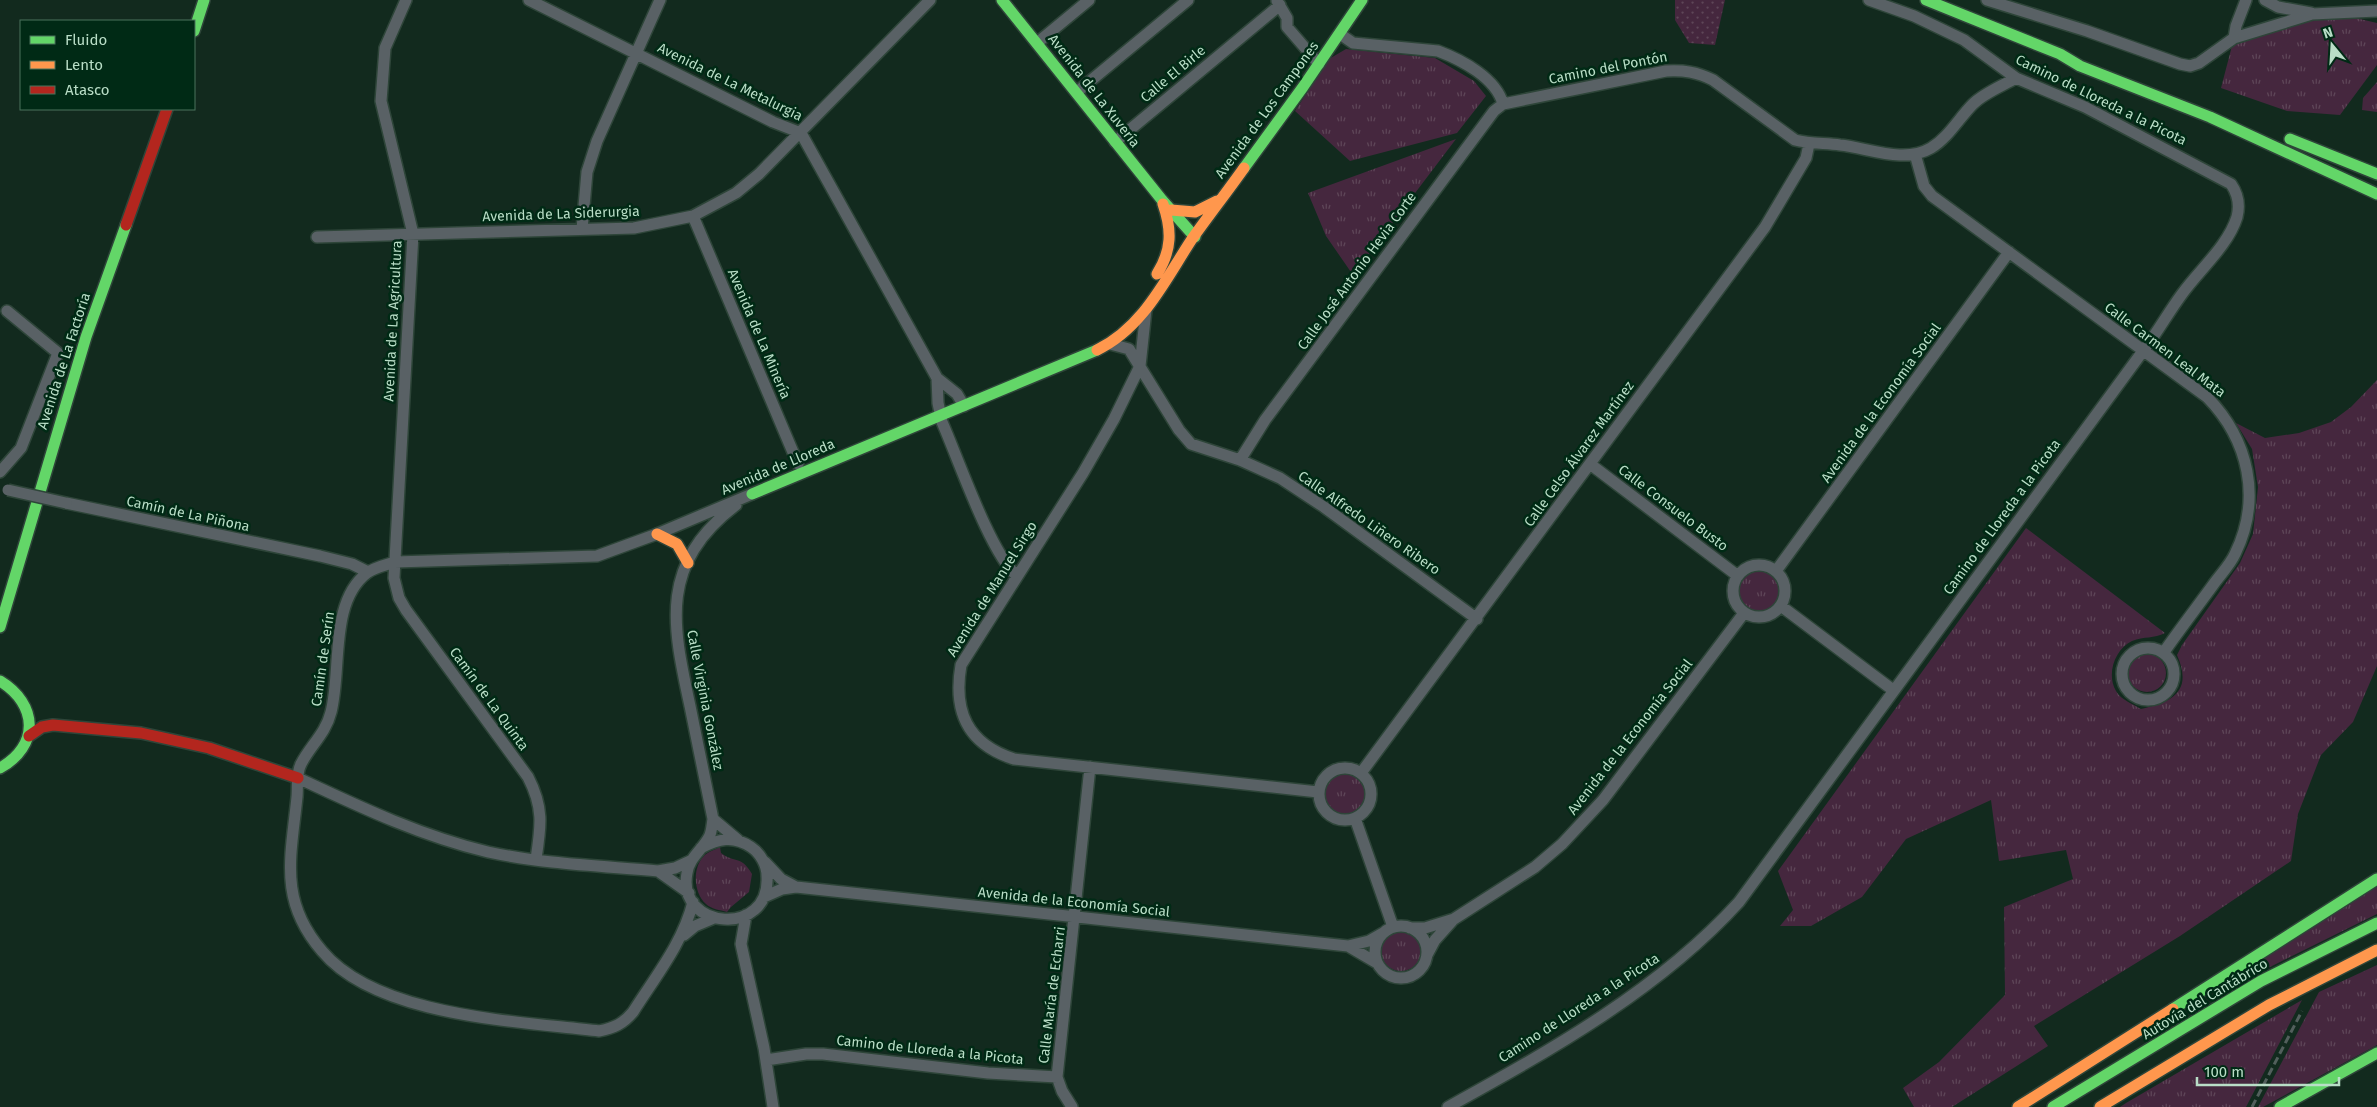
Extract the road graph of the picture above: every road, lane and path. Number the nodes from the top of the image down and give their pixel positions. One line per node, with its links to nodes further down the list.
1 (204, 0): 18 (main road)
2 (406, 0): 40 (street, Avenida de La Agricultura)
3 (529, 0): 22 (street, Avenida de La Metalurgia)
4 (660, 0): 22 (street)
5 (930, 0): 29 (street, Avenida de La Siderurgia)
6 (1002, 0): 21 (main road, Avenida de La Xuvería)
7 (1089, 0): 21 (street)
8 (1188, 0): 26 (street)
9 (1362, 0): 19 (main road, Avenida de Los Campones)
10 (1869, 0): 25 (street, Camino de Lloreda a la Picota)
11 (1926, 0): 23 (main road)
12 (1987, 0): 20 (street)
13 (2246, 0): 20 (street)
14 (2265, 0): 17 (street)
15 (1278, 3): 24 (street); 30 (street, Calle El Birle)
16 (2377, 11): 17 (street)
17 (2312, 14): 20 (street)
18 (195, 28)
19 (1340, 34): 24 (main road, Avenida de Los Campones); 27 (street)
20 (2234, 38)
21 (1037, 43): 26 (main road, Avenida de La Xuvería)
22 (635, 52): 29 (street, Avenida de La Metalurgia); 39 (street)
23 (2060, 54): 33 (main road); 34 (main road)
24 (1320, 64): 35 (main road, Avenida de Los Campones)
25 (2016, 78): 32 (street); 47 (street, Camino de Lloreda a la Picota)
26 (1077, 92): 30 (main road, Avenida de La Xuvería)
27 (1503, 104): 31 (street, Camino del Pontón); 52 (street, Calle José Antonio Hevia Corte)
28 (168, 110): 68 (main road, Avenida de La Factoría)
29 (801, 133): 38 (street, Avenida de La Siderurgia); 49 (street, Avenida de La Metalurgia)
30 (1115, 142): 36 (main road, Avenida de La Xuvería)
31 (1809, 144): 32 (street, Camino del Pontón); 54 (street, Calle Celso Álvarez Martínez)
32 (1915, 154): 43 (street, Calle Carmen Leal Mata)
33 (2374, 173)
34 (2377, 194)
35 (1223, 197): 37 (main road); 42 (main road, Avenida de Los Campones)
36 (1162, 200): 37 (main road, Avenida de La Xuvería); 44 (main road, Avenida de La Xuvería)
37 (1171, 210): 42 (main road, Avenida de La Xuvería)
38 (693, 216): 39 (street, Avenida de La Siderurgia); 53 (street, Avenida de La Minería)
39 (582, 229): 40 (street, Avenida de La Siderurgia)
40 (413, 234): 41 (street, Avenida de La Siderurgia); 59 (street, Avenida de La Agricultura)
41 (317, 237)
42 (1194, 237): 44 (main road, Avenida de Manuel Sirgo)
43 (2009, 252): 47 (street, Calle Carmen Leal Mata); 61 (street, Avenida de la Economía Social)
44 (1149, 305): 46 (main road, Avenida de Lloreda); 48 (street, Avenida de Manuel Sirgo)
45 (7, 311): 55 (street)
46 (1110, 344): 48 (street); 50 (main road, Avenida de Lloreda)
47 (2143, 351): 69 (street, Calle Carmen Leal Mata); 71 (street, Camino de Lloreda a la Picota)
48 (1140, 366): 52 (street, Calle Alfredo Liñero Ribero); 63 (street, Avenida de Manuel Sirgo)
49 (937, 378): 50 (street); 51 (street)
50 (964, 406): 51 (main road, Avenida de Lloreda)
51 (941, 416): 57 (main road, Avenida de Lloreda); 63 (street)
52 (1240, 460): 67 (street, Calle Alfredo Liñero Ribero)
53 (798, 464)
54 (1590, 464): 64 (street, Calle Consuelo Busto); 67 (street, Calle Celso Álvarez Martínez)
55 (0, 472)
56 (4, 490): 62 (street, Camín de La Piñona, bridge)
57 (752, 494): 58 (street, Avenida de Lloreda); 60 (street, Calle Virginia González)
58 (657, 534): 59 (street, Avenida de Lloreda); 60 (main road)
59 (395, 562): 62 (street); 85 (street, Camín de La Quinta)
60 (688, 563): 81 (street, Calle Virginia González)
61 (1776, 571): 64 (street); 65 (street)
62 (368, 572): 78 (street, Camín de Serín)
63 (1016, 576): 76 (street, Avenida de Manuel Sirgo)
64 (1738, 576): 66 (street)
65 (1781, 606): 66 (street); 71 (street)
66 (1744, 612): 95 (street, Avenida de la Economía Social)
67 (1477, 619): 77 (street, Calle Celso Álvarez Martínez)
68 (0, 627)
69 (2164, 652): 69 (street)
70 (0, 680): 72 (main road)
71 (1893, 690): 110 (street, Camino de Lloreda a la Picota)
72 (28, 711): 73 (main road); 74 (main road)
73 (53, 725): 74 (main road); 78 (main road)
74 (28, 736): 75 (main road)
75 (0, 768)
76 (1090, 768): 79 (street, Avenida de Manuel Sirgo); 93 (street, Calle María de Echarri)
77 (1361, 774): 79 (street); 80 (street)
78 (298, 778): 85 (street); 99 (street, Camín de Serín)
79 (1318, 792): 80 (street)
80 (1355, 818): 98 (street)
81 (713, 819): 82 (street); 83 (street, Calle Virginia González)
82 (740, 841): 83 (street); 84 (street)
83 (701, 848): 86 (street)
84 (762, 858): 89 (street, Avenida de la Economía Social); 90 (street)
85 (536, 859): 87 (street)
86 (690, 861): 87 (street); 91 (street)
87 (658, 871): 91 (street)
88 (2377, 878): 111 (main road)
89 (796, 887): 90 (street, Avenida de la Economía Social); 93 (street, Avenida de la Economía Social)
90 (764, 897): 92 (street)
91 (691, 898): 94 (street); 99 (street)
92 (746, 915): 94 (street); 100 (street)
93 (1076, 917): 101 (street, Avenida de la Economía Social); 107 (street, Calle María de Echarri)
94 (719, 919): 99 (street); 100 (street)
95 (1454, 919): 97 (street, Avenida de la Economía Social); 103 (street, Avenida de la Economía Social)
96 (2377, 923): 112 (main road, Autovía del Cantábrico)
97 (1410, 928): 98 (street); 103 (street)
98 (1388, 930): 101 (street, Avenida de la Economía Social); 104 (street)
99 (681, 938)
100 (740, 944): 106 (street)
101 (1348, 946): 104 (street, Avenida de la Economía Social)
102 (2377, 950): 113 (main road)
103 (1427, 955): 104 (street)
104 (1377, 963)
105 (2377, 1053): 114 (main road)
106 (766, 1060): 107 (street, Camino de Lloreda a la Picota); 108 (street)
107 (1057, 1077): 109 (street)
108 (773, 1107)
109 (1072, 1107)
110 (1448, 1107)
111 (2018, 1107)
112 (2053, 1107)
113 (2100, 1107)
114 (2280, 1107)

